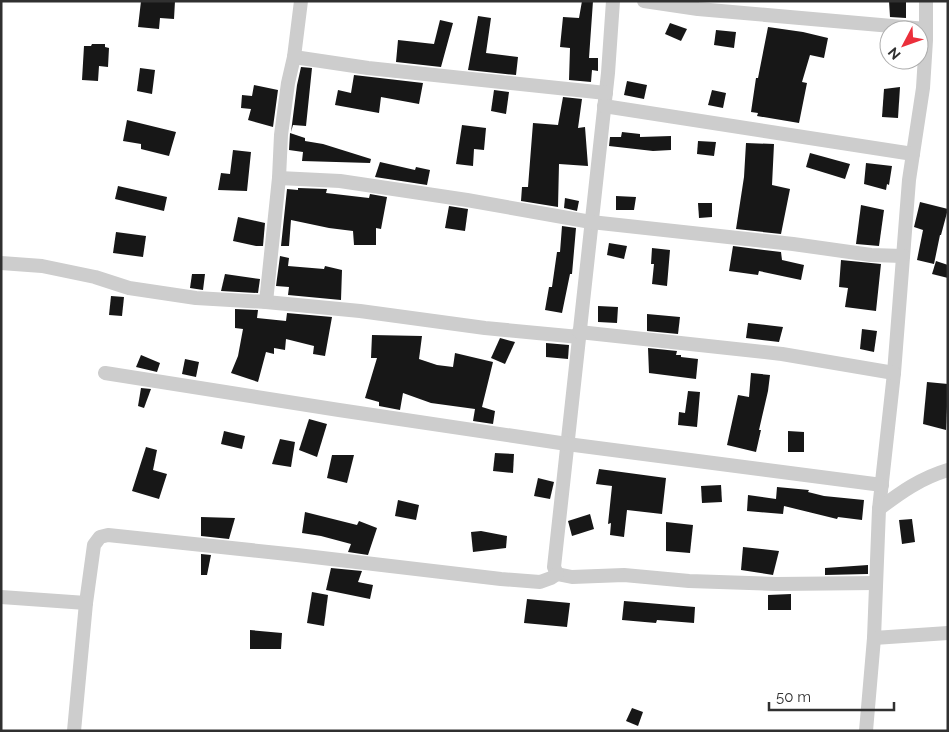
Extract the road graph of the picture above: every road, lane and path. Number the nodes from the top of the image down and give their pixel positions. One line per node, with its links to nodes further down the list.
1 (301, 1): 7 (street)
2 (612, 1): 9 (street)
3 (644, 1): 6 (street)
4 (926, 1): 5 (street)
5 (926, 20)
6 (879, 25)
7 (294, 57): 9 (street); 11 (street)
8 (924, 70): 10 (street)
9 (605, 99): 10 (street); 12 (street)
10 (913, 154): 13 (street)
11 (279, 178): 12 (street); 15 (street)
12 (591, 222): 13 (street); 16 (street)
13 (903, 256): 18 (street)
14 (1, 263): 15 (street)
15 (266, 302): 16 (street)
16 (579, 334): 18 (street); 19 (street)
17 (105, 373): 19 (street)
18 (894, 373): 21 (street)
19 (568, 444): 21 (street); 23 (street)
20 (948, 470): 22 (street)
21 (882, 485): 22 (street)
22 (879, 509): 24 (street)
23 (557, 574): 24 (street); 26 (street)
24 (876, 583): 28 (street)
25 (1, 597): 26 (street)
26 (86, 603): 29 (street)
27 (948, 633): 28 (street)
28 (874, 638): 30 (street)
29 (74, 731)
30 (866, 731)

